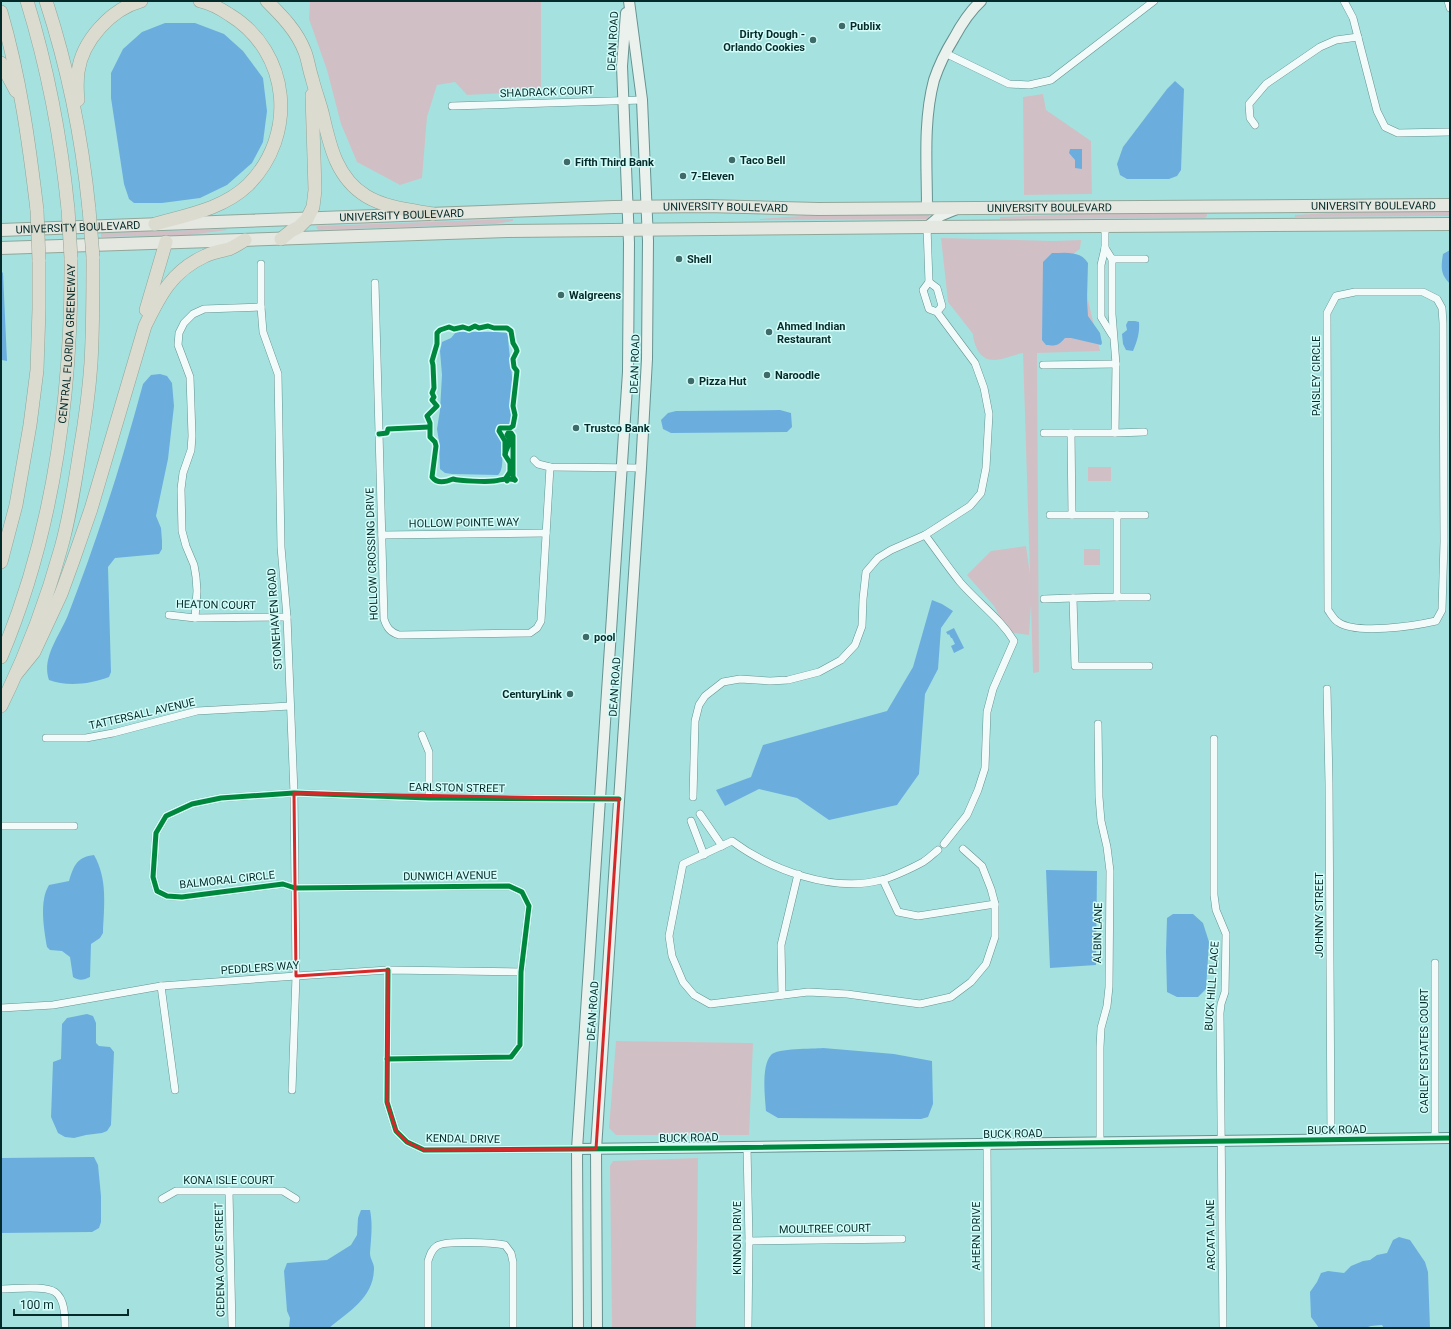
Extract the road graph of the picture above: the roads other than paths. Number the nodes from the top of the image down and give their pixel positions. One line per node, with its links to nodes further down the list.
1 (27, 1): 80 (highway, CENTRAL FLORIDA GREENEWAY, bridge)
2 (46, 1): 23 (highway)
3 (141, 1): 23 (highway)
4 (200, 1): 32 (highway)
5 (267, 1): 16 (highway)
6 (628, 1): 17 (main road, DEAN ROAD); 18 (main road, DEAN ROAD)
7 (980, 1): 14 (main road)
8 (1154, 1): 14 (street)
9 (1344, 1): 13 (street)
10 (1448, 1): 11 (street)
11 (1450, 8)
12 (1, 12): 19 (highway)
13 (1358, 37): 21 (street); 22 (street)
14 (945, 53): 28 (main road)
15 (1, 63): 19 (highway)
16 (312, 77): 30 (highway); 31 (highway)
17 (624, 100): 18 (street, SHADRACK COURT); 20 (street, SHADRACK COURT); 26 (main road, DEAN ROAD)
18 (642, 100): 27 (main road, DEAN ROAD)
19 (23, 102): 72 (highway, bridge)
20 (452, 106)
21 (1255, 125)
22 (1450, 132)
23 (82, 152): 82 (highway, bridge)
24 (1450, 205): 25 (main road, UNIVERSITY BOULEVARD)
25 (1326, 206): 29 (main road, UNIVERSITY BOULEVARD); 34 (main road)
26 (627, 207): 27 (main road, UNIVERSITY BOULEVARD); 30 (main road, UNIVERSITY BOULEVARD); 38 (main road, DEAN ROAD)
27 (646, 207): 28 (main road, UNIVERSITY BOULEVARD); 39 (main road, DEAN ROAD)
28 (927, 208): 29 (main road, UNIVERSITY BOULEVARD)
29 (961, 208): 36 (main road)
30 (433, 214): 31 (main road, UNIVERSITY BOULEVARD)
31 (307, 219): 32 (main road, UNIVERSITY BOULEVARD); 40 (highway)
32 (154, 224): 37 (main road, UNIVERSITY BOULEVARD)
33 (1450, 224): 34 (main road, UNIVERSITY BOULEVARD)
34 (1225, 225): 35 (main road, UNIVERSITY BOULEVARD)
35 (1105, 226): 36 (main road, UNIVERSITY BOULEVARD); 44 (street)
36 (927, 227): 39 (main road, UNIVERSITY BOULEVARD); 48 (street)
37 (1, 230)
38 (628, 230): 39 (main road, UNIVERSITY BOULEVARD); 40 (main road, UNIVERSITY BOULEVARD); 62 (main road, DEAN ROAD)
39 (647, 230): 63 (main road, DEAN ROAD)
40 (280, 239): 41 (main road, UNIVERSITY BOULEVARD)
41 (245, 240): 42 (main road, UNIVERSITY BOULEVARD); 52 (highway)
42 (166, 242): 43 (main road, UNIVERSITY BOULEVARD); 52 (highway)
43 (1, 248)
44 (1105, 248): 45 (street); 53 (street)
45 (1112, 260): 46 (street); 53 (street)
46 (1144, 260)
47 (261, 264): 50 (street, STONEHAVEN ROAD)
48 (929, 282): 51 (street); 51 (street)
49 (375, 283): 69 (street, HOLLOW CROSSING DRIVE)
50 (261, 307): 78 (street, STONEHAVEN ROAD); 79 (street)
51 (937, 312): 70 (street)
52 (145, 326): 82 (highway)
53 (1114, 337): 54 (street)
54 (1116, 364): 55 (street); 56 (street)
55 (1042, 365)
56 (1115, 432): 57 (street); 59 (street)
57 (1144, 432)
58 (1044, 433): 59 (street)
59 (1070, 433): 67 (street)
60 (534, 460): 61 (street)
61 (550, 467): 62 (street); 68 (street, HOLLOW CROSSING DRIVE)
62 (623, 468): 63 (street); 93 (main road, DEAN ROAD)
63 (641, 468): 94 (main road, DEAN ROAD)
64 (1117, 515): 65 (street); 67 (street); 73 (street)
65 (1145, 515)
66 (1050, 516): 67 (street)
67 (1072, 516)
68 (546, 533): 69 (street, HOLLOW POINTE WAY); 69 (street, HOLLOW CROSSING DRIVE)
69 (382, 535)
70 (925, 535): 91 (street); 99 (street)
71 (1447, 542): 71 (street, PAISLEY CIRCLE)
72 (1, 562)
73 (1117, 597): 74 (street); 75 (street)
74 (1146, 597)
75 (1073, 598): 76 (street); 81 (street)
76 (1044, 599)
77 (169, 615): 79 (street, HEATON COURT)
78 (287, 617): 79 (street, HEATON COURT); 85 (street, STONEHAVEN ROAD)
79 (195, 618)
80 (1, 657)
81 (1149, 666)
82 (17, 672): 84 (highway)
83 (1328, 689): 120 (street, JOHNNY STREET)
84 (1, 706)
85 (290, 706): 88 (street, TATTERSALL AVENUE); 90 (street, STONEHAVEN ROAD)
86 (1098, 724): 122 (street, ALBIN LANE)
87 (422, 735): 92 (street)
88 (46, 738)
89 (1214, 740): 121 (street, BUCK HILL PLACE)
90 (294, 793): 92 (street, EARLSTON STREET); 106 (street, STONEHAVEN ROAD); 106 (street, BALMORAL CIRCLE)
91 (693, 797)
92 (429, 798): 93 (street, EARLSTON STREET)
93 (600, 799): 94 (street, EARLSTON STREET); 126 (main road, DEAN ROAD)
94 (619, 799): 125 (main road, DEAN ROAD)
95 (700, 814): 100 (street)
96 (691, 821): 103 (street)
97 (1, 826): 98 (street)
98 (74, 826)
99 (944, 844)
100 (722, 846): 103 (street); 104 (street)
101 (963, 849): 107 (street)
102 (938, 850): 105 (street)
103 (704, 855): 113 (street)
104 (798, 874): 105 (street); 113 (street)
105 (883, 880): 107 (street)
106 (295, 888): 110 (street, DUNWICH AVENUE); 111 (street, STONEHAVEN ROAD)
107 (995, 904): 113 (street)
108 (1435, 963): 119 (street, CARLEY ESTATES COURT)
109 (388, 970): 110 (street, PEDDLERS WAY); 111 (street, PEDDLERS WAY); 115 (street, KENDAL DRIVE)
110 (521, 972): 115 (street, DUNWICH AVENUE)
111 (296, 976): 112 (street, PEDDLERS WAY); 117 (street, STONEHAVEN ROAD)
112 (161, 986): 114 (street, PEDDLERS WAY); 116 (street)
113 (782, 996)
114 (1, 1008)
115 (387, 1059): 126 (street, KENDAL DRIVE)
116 (175, 1090)
117 (292, 1090)
118 (1450, 1138): 119 (main road, BUCK ROAD)
119 (1435, 1139): 120 (main road, BUCK ROAD)
120 (1331, 1140): 121 (main road, BUCK ROAD)
121 (1221, 1141): 122 (main road, BUCK ROAD); 141 (street, ARCATA LANE)
122 (1100, 1142): 123 (main road, BUCK ROAD)
123 (987, 1144): 124 (main road, BUCK ROAD); 140 (street, AHERN DRIVE)
124 (747, 1147): 125 (main road, BUCK ROAD); 131 (street, KINNON DRIVE)
125 (596, 1148): 126 (main road, BUCK ROAD); 138 (main road, DEAN ROAD)
126 (577, 1149): 137 (main road, DEAN ROAD)
127 (229, 1191): 128 (street, KONA ISLE COURT); 129 (street, KONA ISLE COURT); 134 (street, CEDENA COVE STREET)
128 (162, 1199)
129 (296, 1199)
130 (902, 1239): 131 (street, MOULTREE COURT)
131 (749, 1241): 139 (street, KINNON DRIVE)
132 (1, 1289): 133 (street)
133 (66, 1328)
134 (232, 1328)
135 (428, 1328): 136 (street)
136 (513, 1328)
137 (578, 1328)
138 (597, 1328)
139 (748, 1328)
140 (988, 1328)
141 (1223, 1328)

